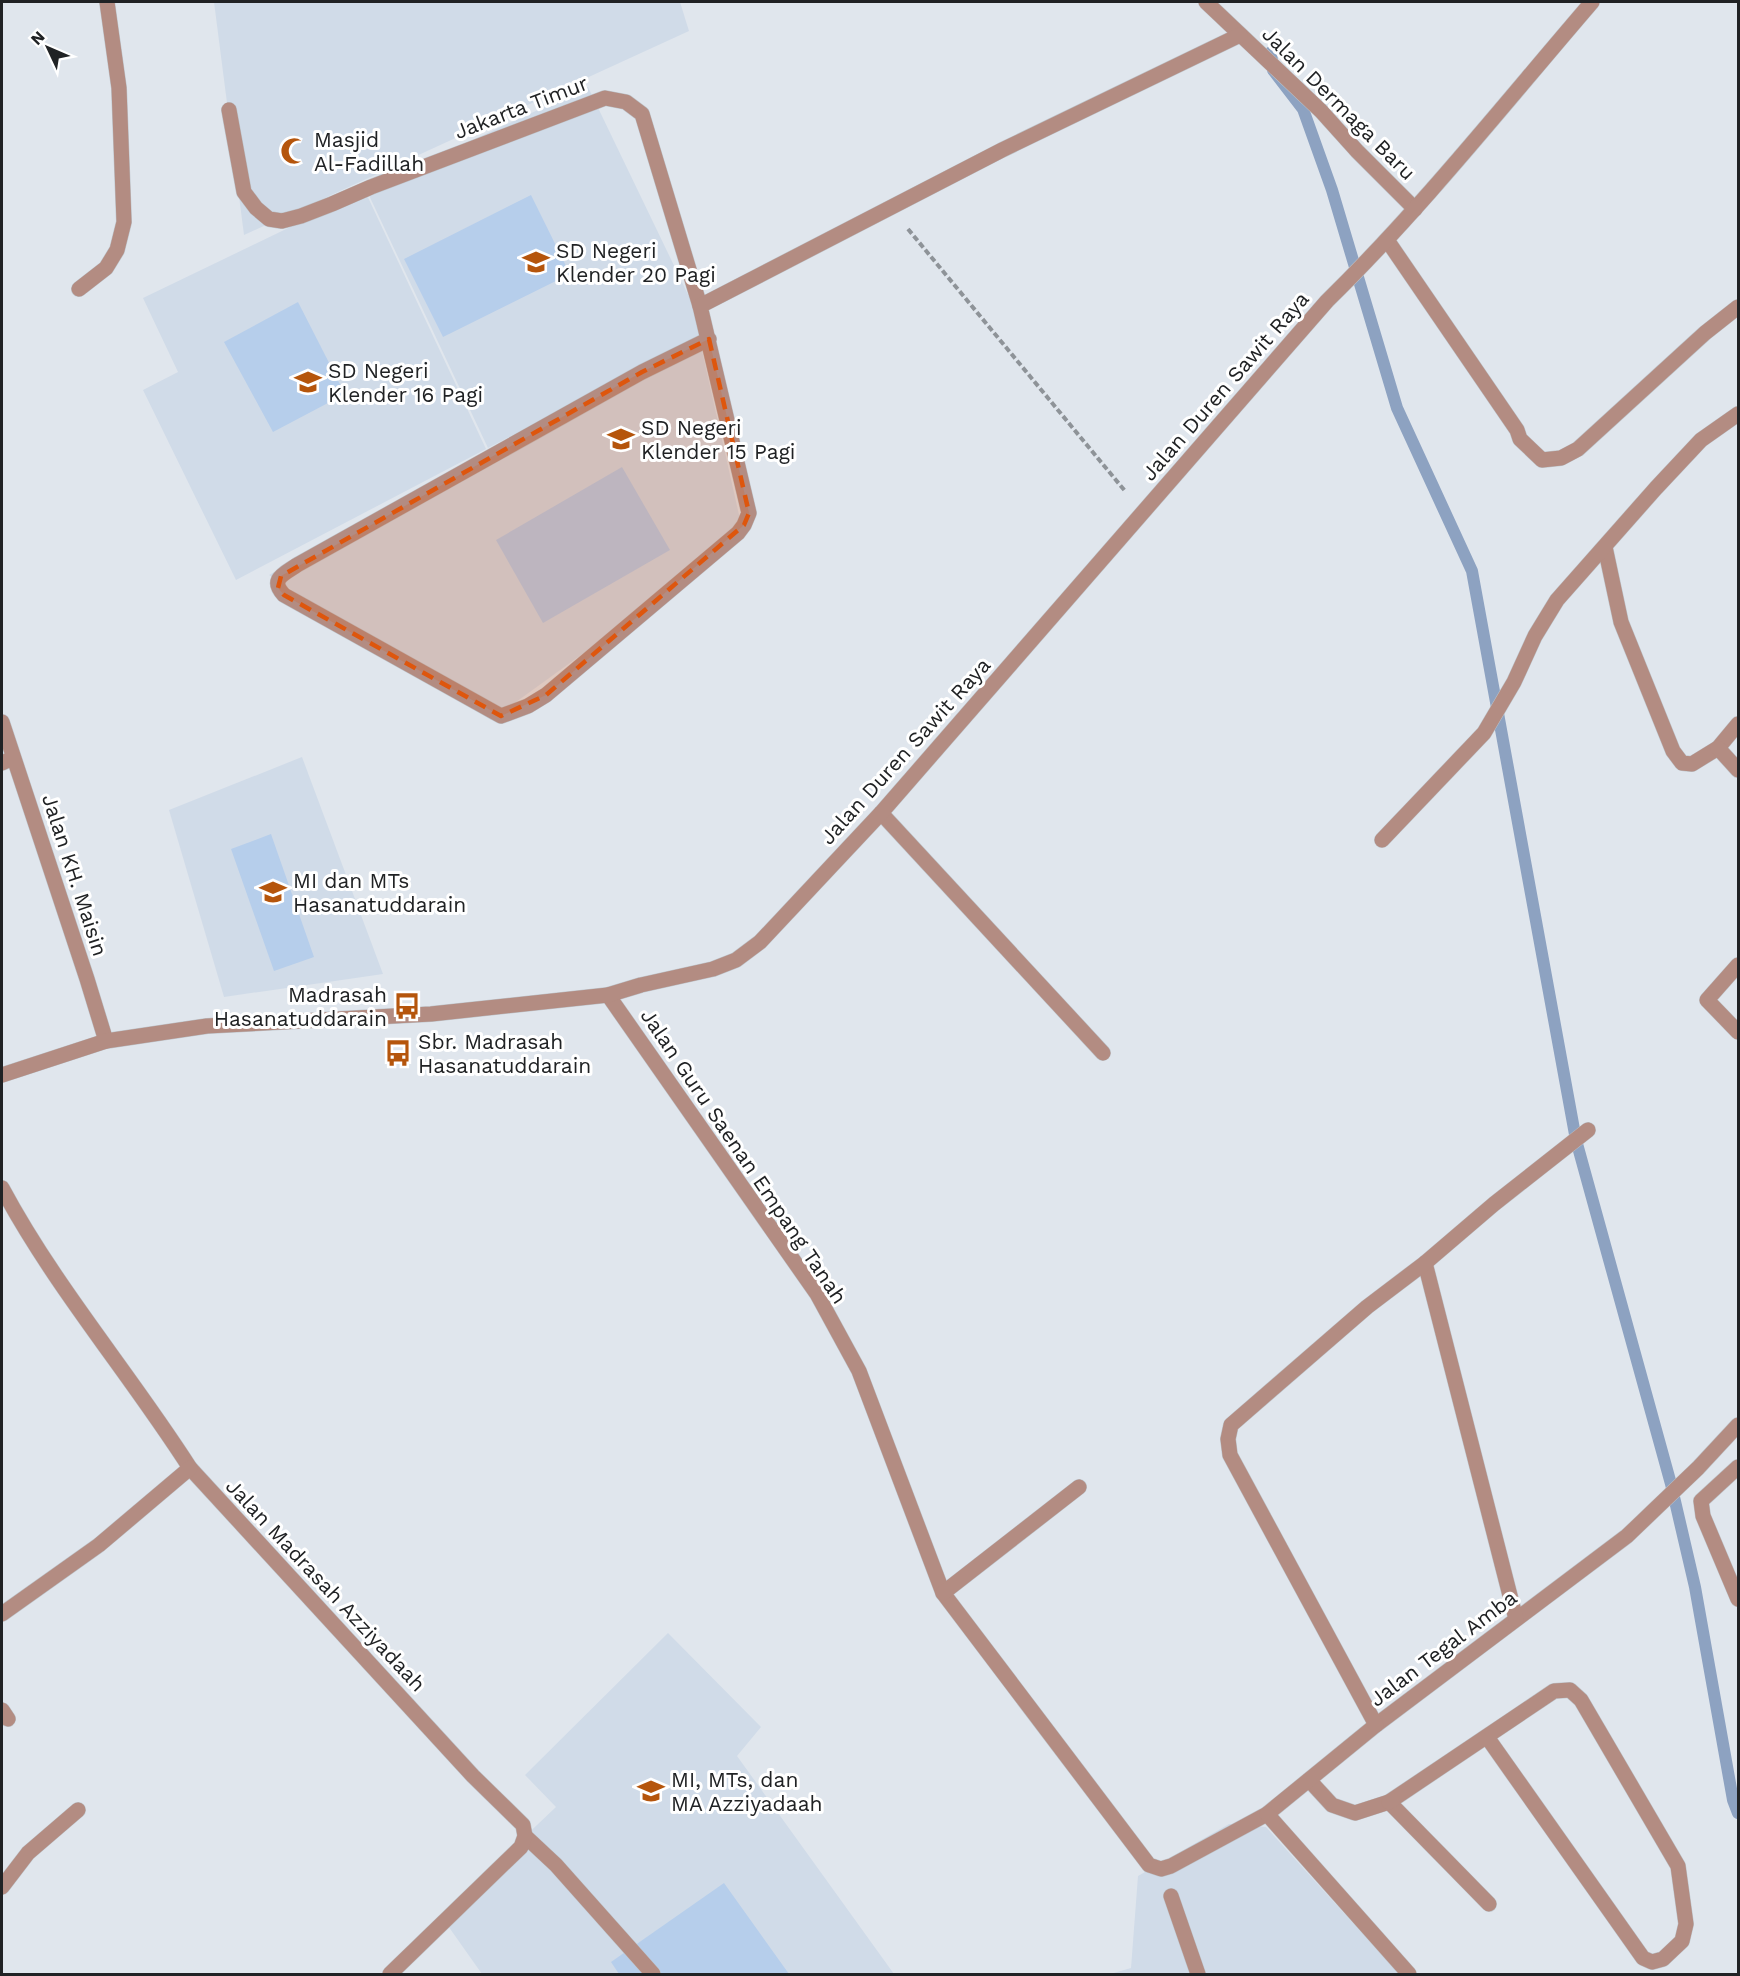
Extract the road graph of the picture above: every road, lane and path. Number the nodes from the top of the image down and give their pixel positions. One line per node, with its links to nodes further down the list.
1 (107, 2): 9 (street)
2 (1592, 2): 7 (street, Jalan Duren Sawit Raya)
3 (1214, 4): 4 (street, Jalan Dermaga Baru)
4 (1240, 35): 6 (street); 7 (street, Jalan Dermaga Baru)
5 (229, 110): 10 (street, Jakarta Timur)
6 (891, 207): 10 (street); 14 (path)
7 (1415, 209): 8 (street, Jalan Duren Sawit Raya)
8 (1387, 240): 11 (street); 21 (street, Jalan Duren Sawit Raya)
9 (79, 289)
10 (700, 306): 12 (street, Jakarta Timur)
11 (1738, 307)
12 (709, 339): 12 (street, Jakarta Timur)
13 (1738, 414): 15 (street)
14 (1107, 470)
15 (1605, 547): 18 (street); 22 (street)
16 (2, 722): 19 (street, Jalan KH. Maisin)
17 (1738, 724): 18 (street)
18 (1718, 748): 20 (street)
19 (7, 760): 26 (street, Jalan KH. Maisin)
20 (1738, 770)
21 (881, 813): 24 (street, Jalan Duren Sawit Raya); 27 (street)
22 (1382, 840)
23 (1738, 965): 25 (street)
24 (608, 995): 26 (street, Jalan Duren Sawit Raya); 36 (street, Jalan Guru Saenan Empang Tanah)
25 (1738, 1032)
26 (106, 1041): 28 (street, Jalan Duren Sawit Raya)
27 (1103, 1053)
28 (2, 1075)
29 (1588, 1130): 31 (street)
30 (2, 1188): 34 (street, Jalan Madrasah Azziyadaah)
31 (1425, 1263): 39 (street); 40 (street)
32 (1738, 1425): 39 (street, Jalan Tegal Amba)
33 (1738, 1467): 37 (street)
34 (190, 1468): 38 (street); 46 (street, Jalan Madrasah Azziyadaah)
35 (1079, 1488): 36 (street)
36 (943, 1593): 47 (street, Jalan Guru Saenan Empang Tanah)
37 (1738, 1599)
38 (2, 1614)
39 (1516, 1619): 40 (street, Jalan Tegal Amba)
40 (1376, 1725): 42 (street, Jalan Tegal Amba)
41 (1487, 1737): 41 (street); 43 (street)
42 (1304, 1784): 43 (street); 45 (street, Jalan Tegal Amba)
43 (1389, 1802): 50 (street)
44 (78, 1810): 48 (street)
45 (1267, 1814): 47 (street, Jalan Tegal Amba); 54 (street)
46 (525, 1836): 51 (street); 52 (street, Jalan Madrasah Azziyadaah)
47 (1149, 1865)
48 (2, 1887)
49 (1171, 1896): 53 (street)
50 (1489, 1904)
51 (390, 1974)
52 (653, 1974)
53 (1197, 1974)
54 (1409, 1974)

